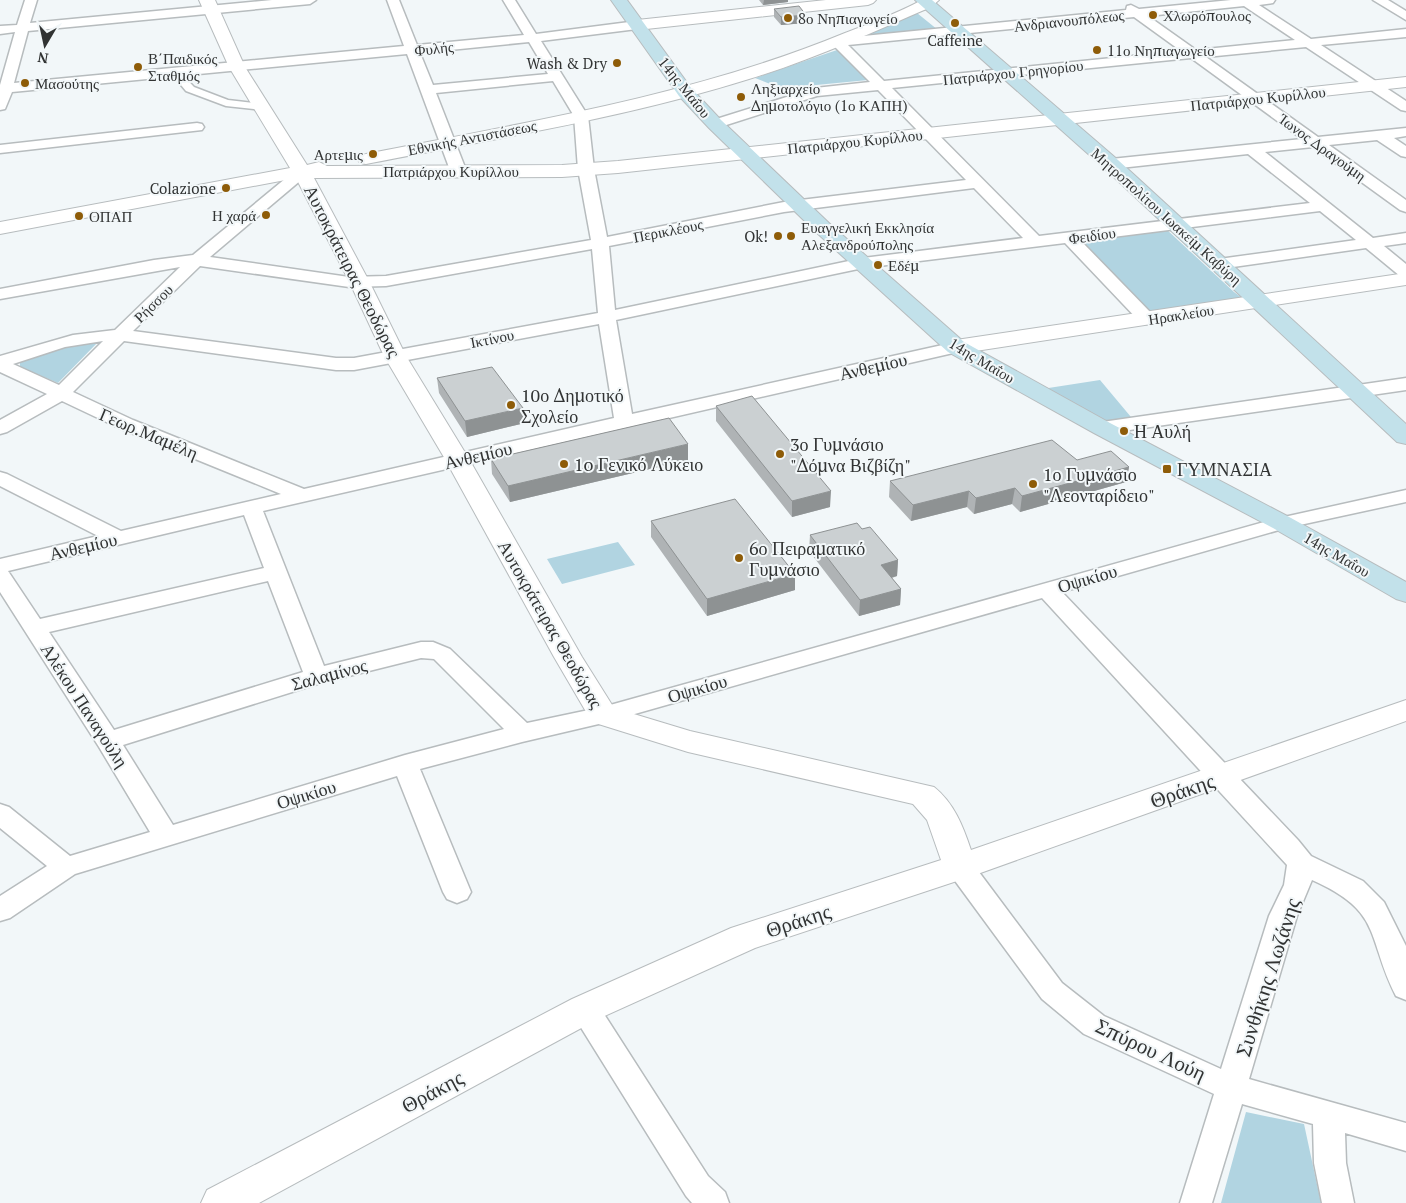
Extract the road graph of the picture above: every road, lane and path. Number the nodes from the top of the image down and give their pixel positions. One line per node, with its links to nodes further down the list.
1 (31, 0): 16 (street)
2 (310, 0): 12 (street)
3 (393, 0): 23 (street)
4 (509, 0): 20 (street)
5 (619, 0): 15 (main road, 14ης Μαΐου)
6 (868, 0): 15 (street, Φυλής)
7 (1119, 0): 13 (street, Ίωνος Δραγούμη)
8 (1270, 0): 11 (street, Ανδριανουπόλεως)
9 (1378, 0): 14 (street)
10 (927, 1): 18 (main road, Μητροπολίτου Ιωακείμ Καβύρη); 21 (street, Εθνικής Αντιστάσεως)
11 (1245, 1): 13 (street, Ανδριανουπόλεως); 22 (street)
12 (208, 4): 16 (street); 25 (street, Αυτοκράτειρας Θεοδώρας)
13 (1137, 13): 18 (street, Ανδριανουπόλεως); 24 (street, Ίωνος Δραγούμη)
14 (1406, 16)
15 (637, 25): 20 (street, Φυλής); 34 (main road, 14ης Μαΐου)
16 (21, 28): 17 (street); 32 (street)
17 (0, 30)
18 (958, 31): 21 (street, Ανδριανουπόλεως); 27 (main road, Μητροπολίτου Ιωακείμ Καβύρη)
19 (1406, 32): 22 (street, Πατριάρχου Γρηγορίου)
20 (533, 38): 23 (street, Φυλής); 28 (street)
21 (838, 42): 30 (street); 34 (street, Εθνικής Αντιστάσεως)
22 (1308, 42): 24 (street, Πατριάρχου Γρηγορίου); 31 (street)
23 (411, 50): 25 (street, Φυλής); 33 (street)
24 (1194, 54): 27 (street, Πατριάρχου Γρηγορίου); 35 (street, Ίωνος Δραγούμη)
25 (237, 67): 26 (street, Φυλής); 37 (street, Αυτοκράτειρας Θεοδώρας)
26 (176, 73): 32 (street, Φυλής); 37 (street)
27 (1007, 73): 30 (street, Πατριάρχου Γρηγορίου); 40 (main road, Μητροπολίτου Ιωακείμ Καβύρη)
28 (556, 77): 33 (street); 39 (street)
29 (1406, 82): 31 (street, Πατριάρχου Κυρίλλου)
30 (880, 85): 41 (street, Πατριάρχου Γρηγορίου); 44 (street)
31 (1373, 85): 35 (street, Πατριάρχου Κυρίλλου); 38 (street)
32 (3, 89): 36 (street)
33 (428, 90): 46 (street)
34 (685, 92): 39 (street, Εθνικής Αντιστάσεως); 41 (main road, 14ης Μαΐου)
35 (1255, 98): 40 (street, Πατριάρχου Κυρίλλου); 47 (street, Ίωνος Δραγούμη)
36 (0, 106)
37 (263, 107): 55 (street, Αυτοκράτειρας Θεοδώρας)
38 (1406, 107)
39 (581, 116): 46 (street, Εθνικής Αντιστάσεως); 53 (street)
40 (1059, 118): 44 (street, Πατριάρχου Κυρίλλου); 52 (main road, Μητροπολίτου Ιωακείμ Καβύρη)
41 (715, 124): 50 (main road, 14ης Μαΐου)
42 (197, 127): 48 (street)
43 (1406, 132): 45 (street)
44 (928, 134): 50 (street, Πατριάρχου Κυρίλλου); 56 (street)
45 (1380, 135): 47 (street); 51 (street)
46 (448, 142): 54 (street); 55 (street, Εθνικής Αντιστάσεως)
47 (1315, 142): 49 (street); 59 (street, Ίωνος Δραγούμη)
48 (0, 149)
49 (1252, 149): 52 (street); 58 (street)
50 (744, 152): 53 (street, Πατριάρχου Κυρίλλου); 57 (main road, 14ης Μαΐου)
51 (1406, 153)
52 (1111, 164): 60 (main road, Μητροπολίτου Ιωακείμ Καβύρη)
53 (586, 169): 54 (street, Πατριάρχου Κυρίλλου); 65 (street)
54 (458, 170): 55 (street, Πατριάρχου Κυρίλλου)
55 (302, 172): 61 (street, Εθνικής Αντιστάσεως); 67 (street, Ρήσσου); 72 (street, Αυτοκράτειρας Θεοδώρας)
56 (977, 183): 57 (street, Περικλέους); 64 (street)
57 (799, 205): 65 (street, Περικλέους); 68 (main road, 14ης Μαΐου)
58 (1321, 206): 60 (street, Φειδίου); 66 (street)
59 (1406, 207)
60 (1176, 224): 62 (street, Φειδίου); 69 (main road, Μητροπολίτου Ιωακείμ Καβύρη)
61 (0, 228)
62 (1069, 238): 64 (street, Φειδίου); 76 (street)
63 (1406, 238): 66 (street)
64 (1036, 242): 68 (street, Φειδίου)
65 (600, 243): 72 (street, Περικλέους); 75 (street)
66 (1369, 243): 69 (street); 70 (street)
67 (197, 260): 72 (street, Περικλέους); 73 (street, Περικλέους); 77 (street, Ρήσσου)
68 (863, 264): 75 (street, Ικτίνου); 78 (main road, 14ης Μαΐου)
69 (1219, 264): 74 (main road, Μητροπολίτου Ιωακείμ Καβύρη)
70 (1406, 272)
71 (1406, 280): 74 (street, Ηρακλείου)
72 (360, 283): 79 (street, Αυτοκράτειρας Θεοδώρας)
73 (0, 294)
74 (1260, 302): 76 (street, Ηρακλείου); 82 (main road, Μητροπολίτου Ιωακείμ Καβύρη)
75 (608, 317): 79 (street, Ικτίνου); 84 (street)
76 (1146, 319): 78 (street, Ηρακλείου)
77 (119, 335): 79 (street, Ικτίνου); 80 (street, Ικτίνου); 83 (street, Ρήσσου)
78 (956, 347): 84 (street, Ανθεμίου); 86 (main road, 14ης Μαΐου)
79 (395, 356): 88 (street, Αυτοκράτειρας Θεοδώρας)
80 (0, 364): 83 (street, Γεωρ.Μαμέλη)
81 (1406, 384): 82 (street)
82 (1358, 392): 86 (street); 87 (main road, Μητροπολίτου Ιωακείμ Καβύρη)
83 (61, 394): 85 (street, Ρήσσου); 90 (street, Γεωρ.Μαμέλη)
84 (624, 422): 88 (street, Ανθεμίου)
85 (0, 428)
86 (1102, 428): 93 (main road, 14ης Μαΐου)
87 (1406, 436)
88 (457, 459): 90 (street, Ανθεμίου); 103 (street, Αυτοκράτειρας Θεοδώρας)
89 (0, 478): 94 (street)
90 (301, 495): 92 (street, Ανθεμίου)
91 (1406, 496): 93 (street, Οψικίου)
92 (251, 507): 94 (street, Ανθεμίου); 96 (street)
93 (1282, 523): 98 (street, Οψικίου); 99 (main road, 14ης Μαΐου)
94 (118, 538): 95 (street, Ανθεμίου)
95 (0, 566)
96 (276, 572): 100 (street); 101 (street)
97 (0, 575): 100 (street, Αλέκου Παναγούλη)
98 (1046, 589): 103 (street, Οψικίου); 107 (street)
99 (1406, 593)
100 (35, 628): 105 (street, Αλέκου Παναγούλη)
101 (316, 676): 104 (street, Σαλαμίνος); 105 (street, Σαλαμίνος)
102 (1406, 710): 107 (street, Θράκης)
103 (603, 715): 104 (street, Οψικίου); 112 (street, Αυτοκράτειρας Θεοδώρας)
104 (522, 733): 106 (street, Οψικίου)
105 (108, 741): 109 (street, Αλέκου Παναγούλη)
106 (405, 764): 109 (street, Οψικίου); 113 (street)
107 (1222, 776): 110 (street); 112 (street, Θράκης)
108 (0, 814): 111 (street)
109 (168, 837): 111 (street, Οψικίου)
110 (1301, 863): 115 (street); 117 (street, Συνθήκης Λωζάνης)
111 (66, 867): 114 (street, Οψικίου)
112 (960, 867): 116 (street, Θράκης); 117 (street, Σπύρου Λούη)
113 (458, 892)
114 (0, 910)
115 (1406, 988)
116 (585, 1009): 120 (street, Θράκης); 121 (street)
117 (1232, 1088): 118 (street, Σπύρου Λούη); 122 (street, Συνθήκης Λωζάνης)
118 (1328, 1115): 119 (street, Σπύρου Λούη); 123 (street)
119 (1406, 1137)
120 (221, 1203)
121 (713, 1203)
122 (1196, 1203)
123 (1338, 1203)

